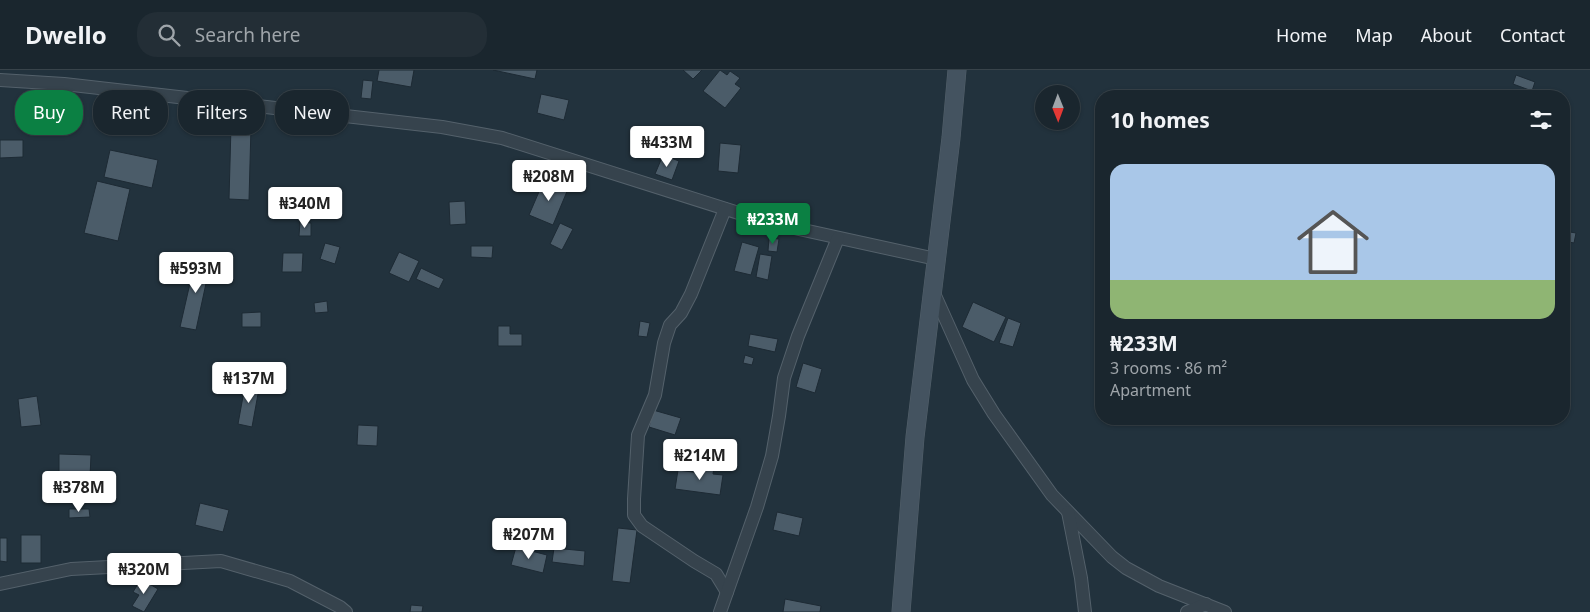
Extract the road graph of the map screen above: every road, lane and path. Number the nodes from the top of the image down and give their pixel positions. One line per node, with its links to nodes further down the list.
1 (957, 70): 5 (main road)
2 (0, 80): 3 (street)
3 (725, 209): 4 (street); 9 (street)
4 (838, 238): 5 (street); 9 (street)
5 (936, 259): 6 (main road)
6 (932, 291): 7 (street); 13 (main road)
7 (1068, 512): 10 (street); 14 (street)
8 (0, 584): 11 (street)
9 (727, 592): 12 (street)
10 (1206, 604): 15 (street); 16 (street)
11 (346, 612)
12 (720, 612)
13 (901, 612)
14 (1085, 612)
15 (1187, 612)
16 (1225, 612)

